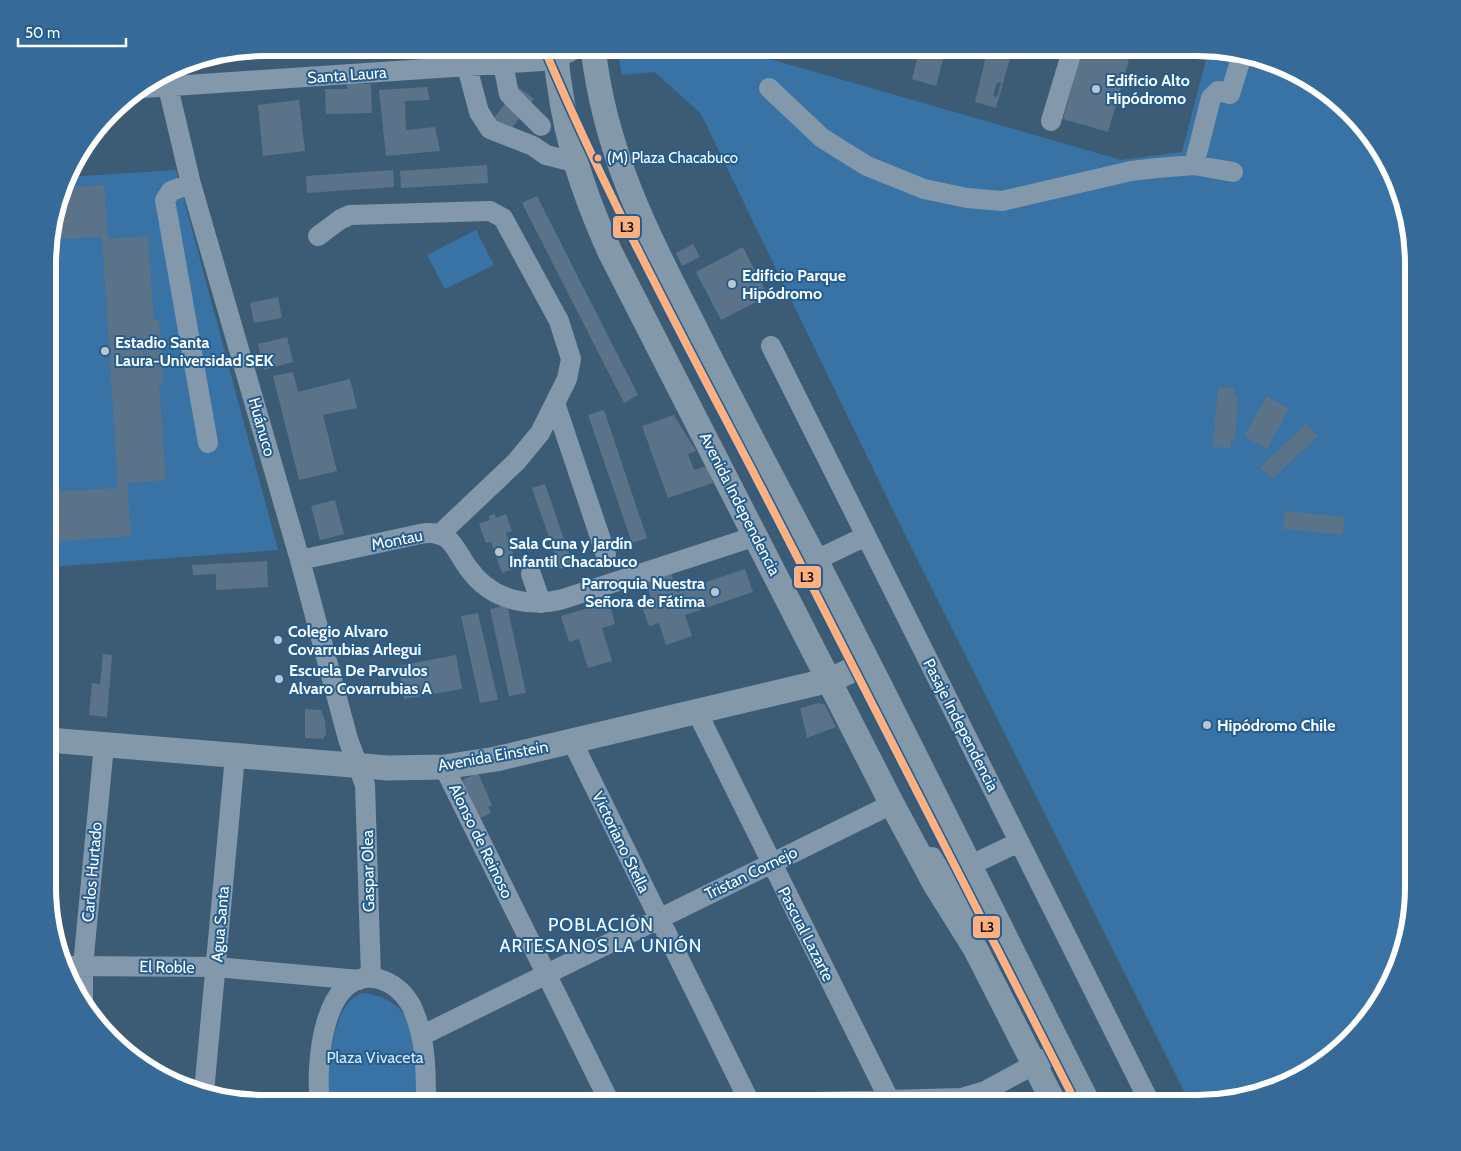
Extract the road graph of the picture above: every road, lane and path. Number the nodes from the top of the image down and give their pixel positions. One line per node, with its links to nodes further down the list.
1 (543, 56): 7 (street, Santa Laura)
2 (568, 56): 12 (main road, Avenida Independencia)
3 (568, 56): 32 (street)
4 (594, 56): 29 (main road, Avenida Independencia)
5 (1071, 56): 13 (street)
6 (1240, 61): 17 (street)
7 (503, 64): 8 (street, Santa Laura); 14 (street)
8 (467, 67): 9 (street, Santa Laura); 15 (street)
9 (168, 87): 10 (street, Santa Laura); 19 (street, Huánuco)
10 (154, 88)
11 (769, 88): 17 (street)
12 (563, 108): 14 (street); 16 (main road, Avenida Independencia)
13 (1051, 121)
14 (541, 126): 15 (street)
15 (533, 146): 16 (street)
16 (574, 162): 25 (main road, Avenida Independencia)
17 (1194, 165): 18 (street)
18 (1233, 172)
19 (191, 184): 23 (street); 28 (street, Huánuco)
20 (318, 236): 22 (street)
21 (771, 346): 26 (street, Pasaje Independencia)
22 (555, 403): 24 (street); 27 (street)
23 (208, 443)
24 (439, 535): 28 (street, Montau); 31 (street, Montau)
25 (756, 536): 31 (street, Montau); 32 (main road, Avenida Independencia)
26 (866, 536): 29 (street); 41 (street, Pasaje Independencia)
27 (606, 555)
28 (300, 560): 38 (street, Huánuco)
29 (816, 560): 32 (main road, Avenida Independencia)
30 (531, 574): 31 (street)
31 (541, 603)
32 (848, 671): 33 (main road, Avenida Einstein); 40 (main road, Avenida Independencia); 43 (main road, Avenida Independencia); 50 (street)
33 (697, 712): 35 (main road, Avenida Einstein); 42 (street, Pascual Lazarte)
34 (56, 741): 36 (main road, Avenida Einstein)
35 (572, 741): 39 (main road, Avenida Einstein); 44 (street, Victoriano Stella)
36 (104, 745): 37 (main road, Avenida Einstein); 45 (street, Carlos Hurtado)
37 (235, 756): 38 (main road, Avenida Einstein); 46 (street, Agua Santa)
38 (358, 766): 39 (main road, Avenida Einstein); 48 (street, Gaspar Olea)
39 (444, 767): 47 (street, Alonso de Reinoso)
40 (892, 804): 42 (street, Tristan Cornejo); 50 (main road, Avenida Independencia)
41 (1019, 842): 43 (street); 62 (street, Pasaje Independencia)
42 (771, 863): 44 (street, Tristan Cornejo); 56 (street, Pascual Lazarte)
43 (969, 866): 50 (main road, Avenida Independencia)
44 (658, 919): 47 (street, Tristan Cornejo); 55 (street, Victoriano Stella)
45 (74, 966): 46 (street, El Roble)
46 (216, 967): 48 (street, El Roble); 51 (street, Agua Santa)
47 (546, 974): 49 (street, Tristan Cornejo); 54 (street, Alonso de Reinoso)
48 (365, 979): 49 (street); 52 (street)
49 (421, 1036): 53 (street)
50 (1048, 1057): 57 (street); 58 (main road, Avenida Independencia); 59 (street); 60 (street); 61 (main road, Avenida Independencia)
51 (205, 1086)
52 (320, 1095)
53 (426, 1095)
54 (606, 1095)
55 (746, 1095)
56 (887, 1095)
57 (970, 1095)
58 (1053, 1095)
59 (1062, 1095)
60 (1072, 1095)
61 (1080, 1095)
62 (1146, 1095)

